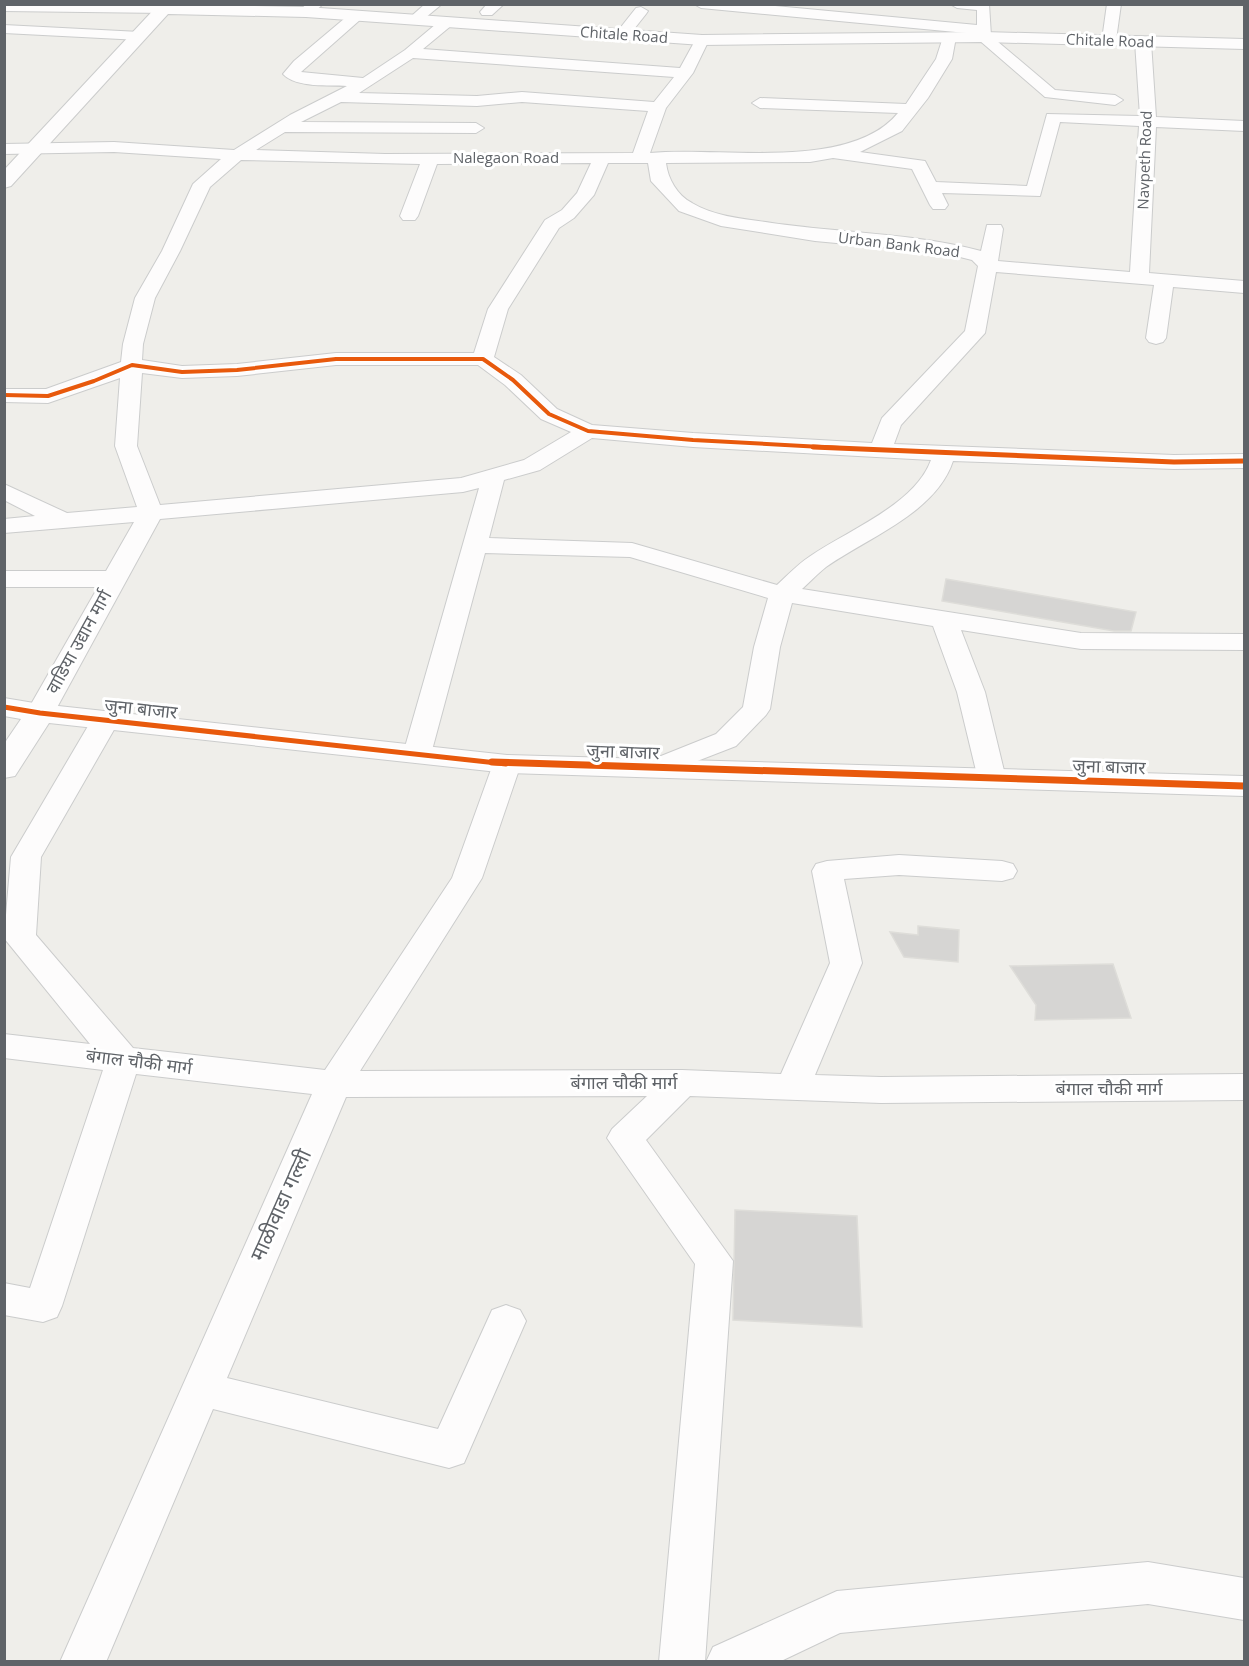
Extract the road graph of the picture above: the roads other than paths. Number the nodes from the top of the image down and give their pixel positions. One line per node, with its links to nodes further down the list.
1 (435, 4): 14 (street)
2 (701, 4): 13 (street)
3 (863, 4): 13 (street)
4 (957, 4): 17 (street)
5 (1114, 4): 22 (street)
6 (39, 6): 7 (street, Chitale Road); 8 (street, Chitale Road)
7 (11, 7): 11 (street)
8 (167, 7): 9 (street, Chitale Road); 19 (street)
9 (311, 8): 12 (street, Chitale Road)
10 (640, 11): 18 (street)
11 (4, 15)
12 (356, 16): 14 (street, Chitale Road); 27 (street)
13 (852, 18): 17 (street)
14 (414, 20): 15 (street, Chitale Road)
15 (447, 22): 18 (street, Chitale Road); 25 (street)
16 (4, 28): 19 (street)
17 (984, 33): 20 (street, Chitale Road); 22 (street, Chitale Road); 33 (street)
18 (622, 35): 21 (street, Chitale Road)
19 (140, 36): 37 (street)
20 (949, 38): 21 (street, Chitale Road); 32 (street, Nalegaon Road)
21 (702, 40): 26 (street)
22 (1109, 40): 23 (street, Chitale Road)
23 (1143, 42): 24 (street, Chitale Road); 33 (street, Navpeth Road)
24 (1245, 44)
25 (410, 53): 26 (street); 27 (street)
26 (685, 73): 31 (street)
27 (366, 83): 28 (street)
28 (341, 97): 29 (street); 35 (street)
29 (477, 101): 31 (street); 36 (street)
30 (760, 104): 32 (street)
31 (658, 107): 42 (street)
32 (911, 109): 39 (street, Nalegaon Road)
33 (1147, 111): 34 (street); 46 (street); 51 (street, Navpeth Road)
34 (1245, 126)
35 (281, 127): 36 (street); 40 (street)
36 (476, 128): 44 (street)
37 (37, 147): 38 (street, Nalegaon Road); 40 (street, Nalegaon Road); 45 (street)
38 (4, 149)
39 (832, 153): 42 (street, Nalegaon Road); 46 (street)
40 (237, 155): 43 (street, Nalegaon Road); 56 (street)
41 (602, 157): 42 (street, Nalegaon Road); 44 (street, Nalegaon Road); 55 (street)
42 (648, 157): 50 (street, Urban Bank Road)
43 (431, 158): 44 (street, Nalegaon Road); 48 (street)
44 (476, 158)
45 (4, 182)
46 (930, 187): 47 (street)
47 (940, 208)
48 (409, 216)
49 (994, 229): 50 (street)
50 (988, 266): 51 (street, Urban Bank Road); 59 (street)
51 (1139, 279): 52 (street, Urban Bank Road)
52 (1164, 281): 53 (street, Urban Bank Road); 54 (street)
53 (1245, 287)
54 (1156, 338)
55 (483, 359): 56 (street); 58 (street)
56 (132, 365): 57 (street); 66 (street)
57 (4, 395)
58 (588, 431): 59 (street); 63 (street)
59 (881, 450): 60 (street)
60 (944, 454): 62 (street); 72 (street)
61 (1245, 461): 62 (street)
62 (1174, 462): 64 (street)
63 (494, 476): 66 (street); 69 (street)
64 (1245, 476)
65 (4, 491): 67 (street)
66 (151, 513): 67 (street); 71 (street, वाडिया उद्यान मार्ग)
67 (64, 520): 68 (street)
68 (4, 526)
69 (475, 545): 72 (street); 78 (street)
70 (4, 579): 71 (street)
71 (114, 579): 76 (street, वाडिया उद्यान मार्ग)
72 (783, 594): 73 (street); 80 (street)
73 (944, 619): 74 (street); 82 (street)
74 (1245, 642)
75 (4, 707): 76 (street, जुना बाजार)
76 (40, 713): 77 (street, जुना बाजार); 81 (street, वाडिया उद्यान मार्ग)
77 (105, 721): 78 (street, जुना बाजार); 86 (street)
78 (417, 754): 79 (street, जुना बाजार)
79 (507, 764): 80 (street, जुना बाजार); 88 (street, माळीवाडा गल्ली)
80 (656, 768): 82 (street, जुना बाजार)
81 (4, 770)
82 (992, 778): 83 (street, जुना बाजार)
83 (1245, 786)
84 (1002, 872): 89 (street)
85 (4, 1046): 86 (street, बंगाल चौकी मार्ग)
86 (123, 1060): 88 (street, बंगाल चौकी मार्ग); 91 (street)
87 (682, 1083): 88 (street, बंगाल चौकी मार्ग); 89 (street, बंगाल चौकी मार्ग); 96 (street)
88 (334, 1084): 93 (street, माळीवाडा गल्ली)
89 (793, 1087): 90 (street, बंगाल चौकी मार्ग)
90 (1243, 1092)
91 (4, 1299)
92 (506, 1321): 93 (street)
93 (201, 1389): 95 (street, माळीवाडा गल्ली)
94 (1245, 1599): 97 (street)
95 (83, 1662)
96 (682, 1662)
97 (729, 1662)

